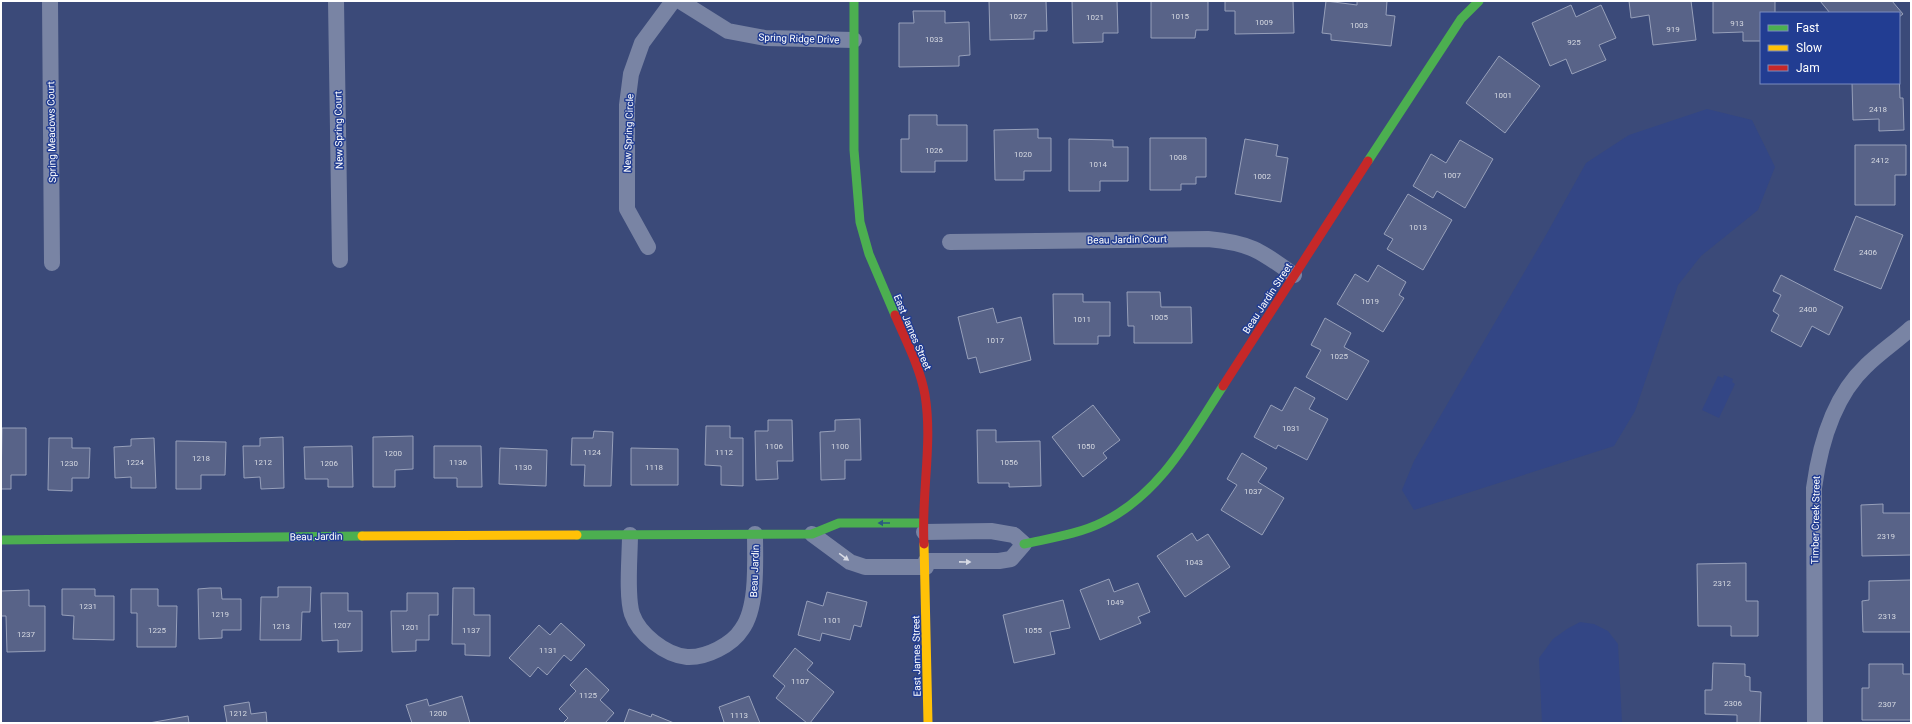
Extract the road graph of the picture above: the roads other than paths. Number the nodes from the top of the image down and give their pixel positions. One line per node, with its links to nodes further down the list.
1 (50, 1): 11 (street, Spring Meadows Court)
2 (336, 1): 10 (street, New Spring Court)
3 (673, 1): 9 (street, New Spring Circle)
4 (680, 1): 7 (street, Spring Ridge Drive)
5 (854, 1): 7 (street, East James Street)
6 (1479, 1): 12 (street, Beau Jardin Street)
7 (854, 40): 14 (street, East James Street)
8 (950, 242): 12 (street, Beau Jardin Court)
9 (648, 247)
10 (340, 260)
11 (52, 262)
12 (1294, 275): 19 (street, Beau Jardin Street)
13 (1911, 328): 22 (street, Timber Creek Street)
14 (924, 527): 16 (street, Beau Jardin, one-way to 16); 19 (street, Beau Jardin); 20 (street, East James Street)
15 (755, 534): 16 (street, Beau Jardin); 17 (street, Beau Jardin); 17 (street, Beau Jardin)
16 (812, 534): 20 (street, one-way to 20)
17 (630, 535): 18 (street, Beau Jardin)
18 (1, 540)
19 (1024, 544): 20 (street, one-way to 19)
20 (926, 564): 21 (street, East James Street)
21 (928, 723)
22 (1815, 723)

